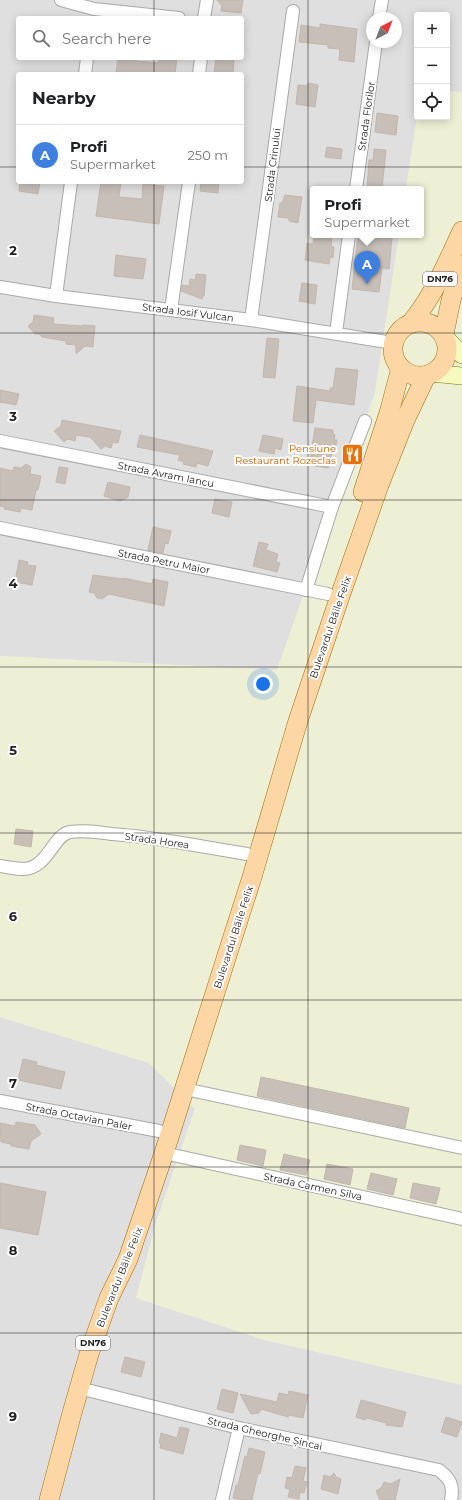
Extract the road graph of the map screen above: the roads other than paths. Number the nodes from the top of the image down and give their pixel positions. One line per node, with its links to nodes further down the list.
1 (61, 0): 6 (street)
2 (207, 0): 8 (street)
3 (382, 0): 5 (street)
4 (293, 12): 23 (street, Strada Crinului)
5 (380, 12)
6 (93, 13): 7 (street)
7 (145, 16)
8 (204, 16)
9 (375, 48): 16 (street, Strada Florilor)
10 (87, 60): 12 (street)
11 (201, 60): 13 (street)
12 (85, 72)
13 (199, 72)
14 (71, 184): 21 (street)
15 (189, 184): 22 (street)
16 (356, 186)
17 (462, 231): 24 (main road, DN76)
18 (349, 238): 25 (street)
19 (462, 265): 26 (main road, DN76)
20 (0, 287): 21 (street, Strada Iosif Vulcan)
21 (56, 296): 22 (street, Strada Iosif Vulcan)
22 (171, 310): 23 (street, Strada Iosif Vulcan)
23 (251, 320): 25 (street, Strada Iosif Vulcan)
24 (411, 323): 26 (main road); 27 (main road)
25 (336, 333): 27 (street, Strada Iosif Vulcan)
26 (444, 336): 28 (main road); 30 (main road, DN76)
27 (385, 341): 29 (main road)
28 (462, 355)
29 (401, 368): 30 (main road); 37 (main road, Bulevardul Băile Felix)
30 (429, 375): 31 (main road); 40 (main road, Bulevardul Băile Felix)
31 (462, 376)
32 (365, 421): 34 (street)
33 (0, 441): 34 (street, Strada Avram Iancu)
34 (332, 507): 36 (street)
35 (0, 528): 36 (street, Strada Petru Maior)
36 (306, 590): 37 (street, Strada Petru Maior)
37 (328, 594): 38 (main road, Bulevardul Băile Felix)
38 (247, 854): 39 (street, Strada Horea); 42 (main road, Bulevardul Băile Felix)
39 (0, 866)
40 (185, 1089): 43 (street); 44 (main road, Bulevardul Băile Felix)
41 (0, 1101): 42 (street, Strada Octavian Paler)
42 (159, 1131): 46 (main road, Bulevardul Băile Felix)
43 (462, 1148)
44 (164, 1153): 45 (street, Strada Carmen Silva); 46 (main road, Bulevardul Băile Felix)
45 (462, 1219)
46 (108, 1298): 47 (main road, Bulevardul Băile Felix / DN76)
47 (79, 1388): 48 (street, Strada Gheorghe Șincai); 49 (main road, Bulevardul Băile Felix / DN76)
48 (239, 1428): 50 (street); 51 (street, Strada Gheorghe Șincai)
49 (49, 1500)
50 (222, 1500)
51 (451, 1500)

